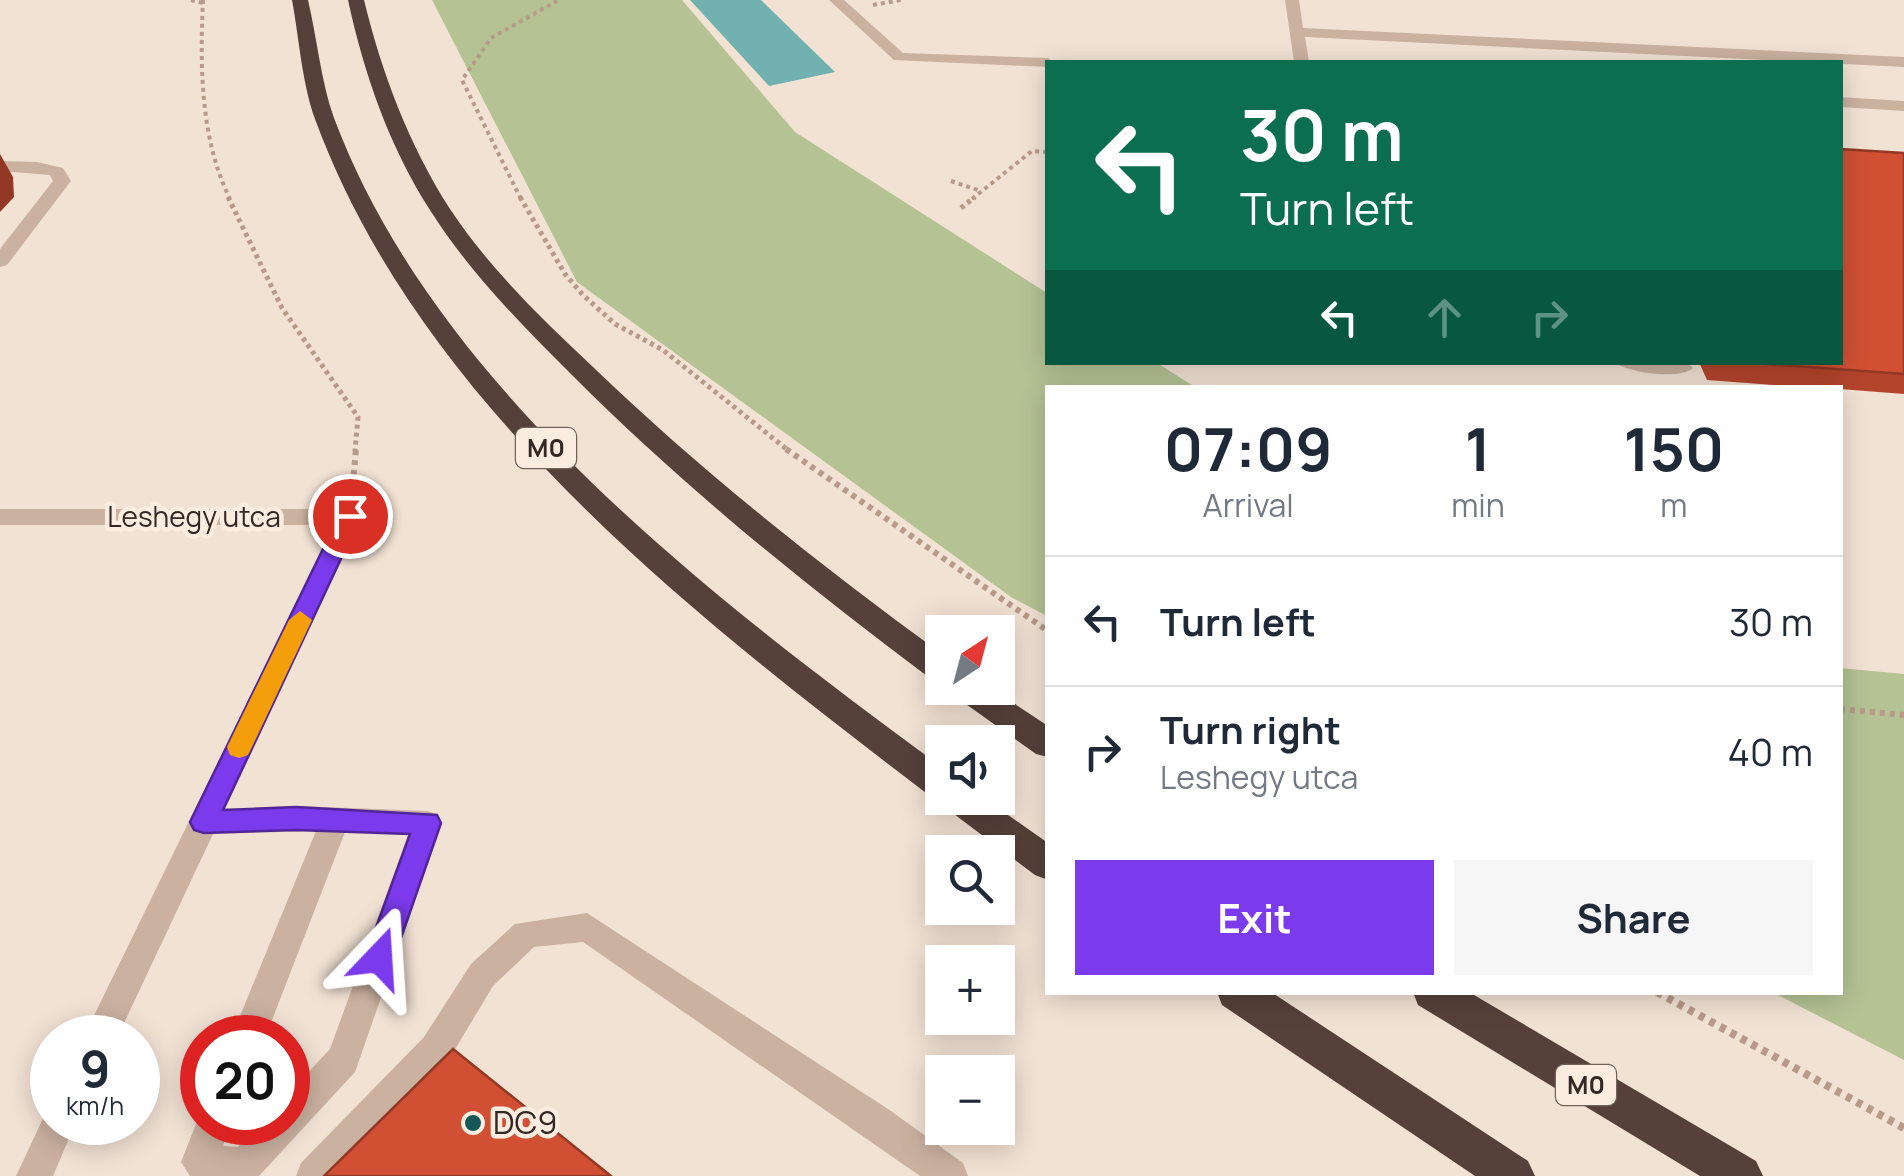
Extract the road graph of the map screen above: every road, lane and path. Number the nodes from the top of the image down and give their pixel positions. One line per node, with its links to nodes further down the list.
1 (192, 0): 7 (path)
2 (300, 0): 30 (highway, M0)
3 (356, 0): 25 (highway)
4 (559, 0): 24 (path)
5 (836, 0): 11 (street)
6 (1292, 0): 8 (street)
7 (203, 2): 22 (path)
8 (1296, 32): 9 (street); 10 (street)
9 (1301, 60)
10 (1904, 62)
11 (1045, 63)
12 (1843, 102): 13 (street)
13 (1904, 106)
14 (1045, 152): 17 (path)
15 (0, 166): 19 (street)
16 (951, 180): 17 (path)
17 (982, 192): 18 (path)
18 (962, 208)
19 (0, 261)
20 (1654, 365): 21 (street)
21 (1684, 368)
22 (350, 516): 23 (street, Leshegy utca); 33 (street)
23 (0, 517)
24 (1045, 629)
25 (925, 658)
26 (992, 705): 29 (highway)
27 (1843, 709): 28 (path)
28 (1904, 715)
29 (1045, 742)
30 (925, 772)
31 (981, 815): 34 (highway)
32 (335, 820): 33 (street); 39 (street); 40 (street)
33 (204, 822): 38 (street)
34 (1045, 862)
35 (1241, 995): 49 (highway)
36 (1437, 995): 50 (highway, M0)
37 (1662, 995): 41 (path)
38 (111, 1015)
39 (257, 1015)
40 (310, 1095)
41 (1904, 1128)
42 (48, 1145): 46 (street)
43 (205, 1145): 45 (street)
44 (266, 1145): 45 (street)
45 (246, 1170)
46 (34, 1176)
47 (314, 1176): 48 (street)
48 (950, 1176)
49 (1513, 1176)
50 (1741, 1176)

